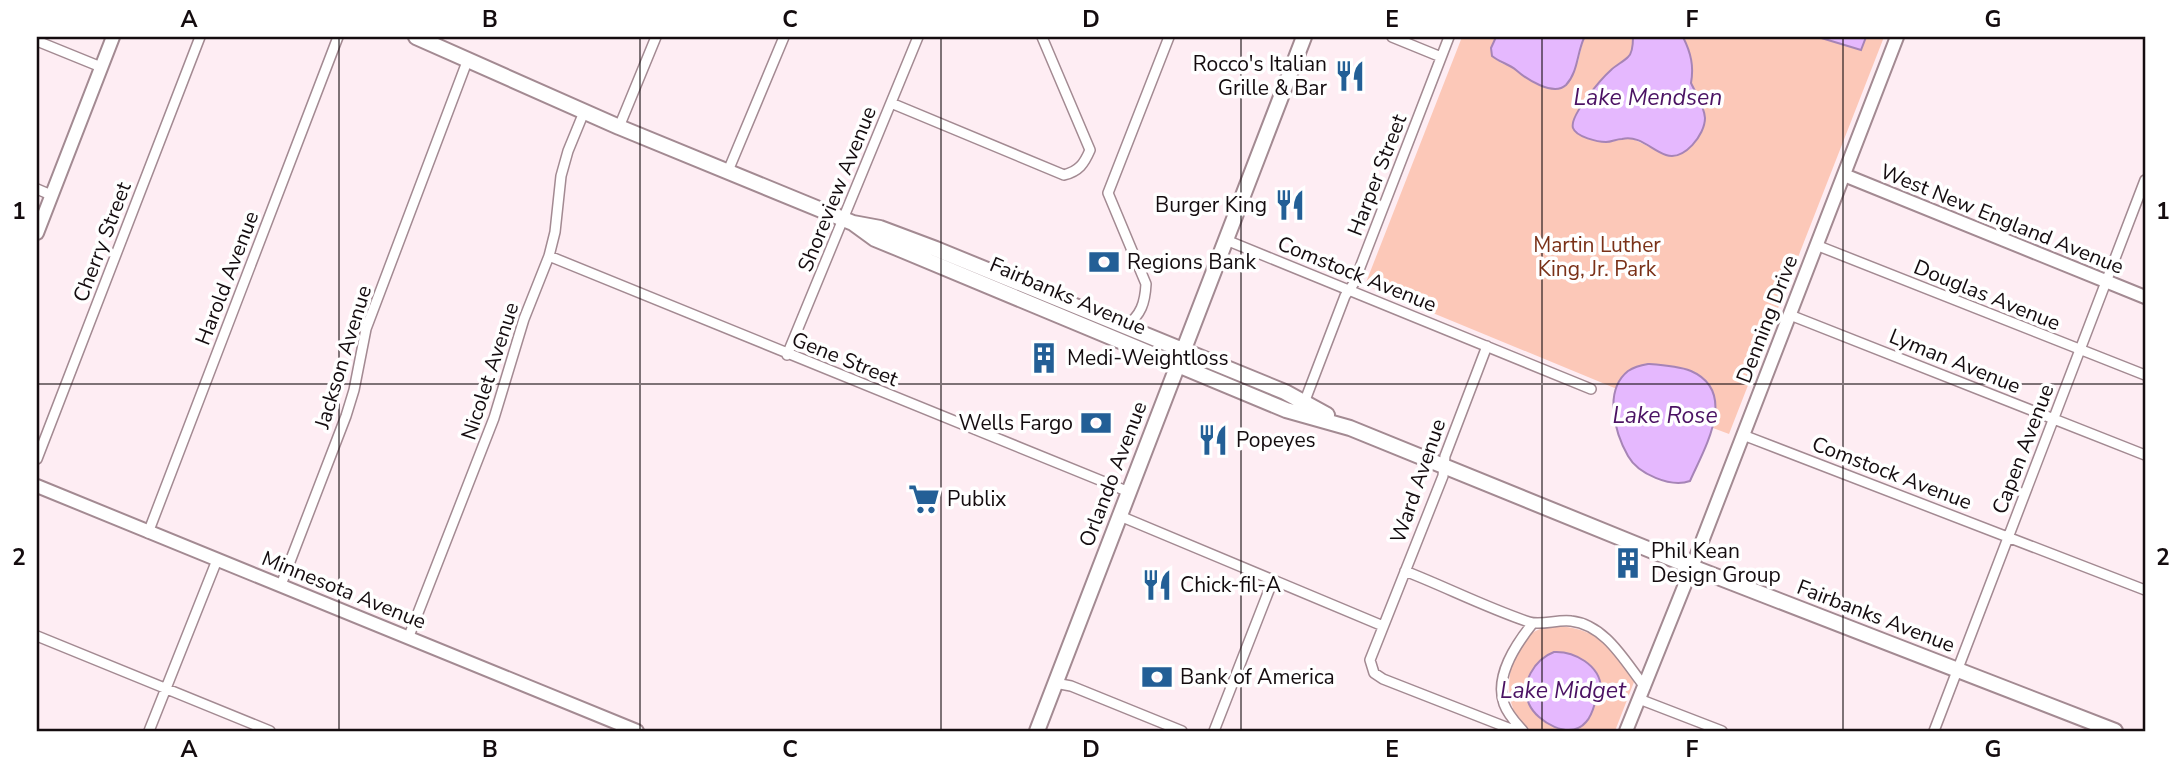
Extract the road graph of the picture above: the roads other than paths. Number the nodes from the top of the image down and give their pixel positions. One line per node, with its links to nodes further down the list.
1 (113, 37): 17 (street)
2 (200, 37): 48 (street, Cherry Street)
3 (338, 37): 53 (street, Harold Avenue)
4 (416, 37): 16 (main road, Fairbanks Avenue)
5 (656, 37): 20 (street)
6 (784, 37): 21 (street)
7 (918, 37): 18 (street, Shoreview Avenue)
8 (1042, 37): 18 (street)
9 (1169, 37): 35 (street)
10 (1304, 37): 28 (main road, Orlando Avenue)
11 (1392, 37): 15 (street)
12 (1449, 37): 15 (street, Harper Street)
13 (1897, 37): 22 (street, Denning Drive)
14 (37, 41): 17 (street)
15 (1441, 57): 32 (street, Harper Street)
16 (468, 59): 19 (main road, Fairbanks Avenue); 59 (street, Jackson Avenue)
17 (101, 67): 25 (street)
18 (891, 103): 26 (street, Shoreview Avenue)
19 (584, 112): 20 (main road, Fairbanks Avenue); 30 (street, Nicolet Avenue)
20 (619, 127): 21 (main road, Fairbanks Avenue)
21 (728, 172): 26 (main road, Fairbanks Avenue)
22 (1843, 175): 29 (street, Denning Drive); 31 (street, West New England Avenue)
23 (2145, 180): 31 (street, Capen Avenue)
24 (37, 189): 25 (street)
25 (51, 195): 27 (street)
26 (848, 220): 35 (main road, Fairbanks Avenue); 39 (street, Shoreview Avenue); 40 (main road, Fairbanks Avenue)
27 (37, 233)
28 (1226, 240): 32 (street, Comstock Avenue); 38 (main road, Orlando Avenue)
29 (1816, 245): 34 (street, Denning Drive); 37 (street, Douglas Avenue)
30 (549, 256): 39 (street, Gene Street); 64 (street, Nicolet Avenue)
31 (2106, 282): 33 (street, West New England Avenue); 37 (street, Capen Avenue)
32 (1349, 290): 36 (street, Comstock Avenue); 43 (street, Harper Street)
33 (2145, 297)
34 (1790, 315): 44 (street, Lyman Avenue); 46 (street, Denning Drive)
35 (1126, 326): 38 (main road, Fairbanks Avenue)
36 (1487, 346): 42 (street, Comstock Avenue); 49 (street, Ward Avenue)
37 (2081, 350): 41 (street, Douglas Avenue); 44 (street, Capen Avenue)
38 (1184, 351): 40 (main road, Orlando Avenue); 43 (main road, Fairbanks Avenue)
39 (787, 355): 51 (street, Gene Street)
40 (1178, 365): 45 (main road, Fairbanks Avenue); 51 (main road, Orlando Avenue)
41 (2145, 375)
42 (1591, 389)
43 (1304, 403): 45 (main road, Fairbanks Avenue)
44 (2054, 419): 47 (street, Lyman Avenue); 54 (street, Capen Avenue)
45 (1350, 428): 49 (main road, Fairbanks Avenue)
46 (1743, 435): 54 (street, Comstock Avenue); 56 (street, Denning Drive)
47 (2145, 455)
48 (37, 459)
49 (1444, 466): 56 (main road, Fairbanks Avenue); 57 (street, Ward Avenue)
50 (37, 486): 53 (street, Minnesota Avenue)
51 (1129, 492): 52 (main road, Orlando Avenue)
52 (1119, 516): 58 (street); 66 (main road, Orlando Avenue)
53 (148, 533): 55 (street, Minnesota Avenue)
54 (2008, 537): 60 (street, Comstock Avenue); 65 (street, Capen Avenue)
55 (217, 561): 59 (street, Minnesota Avenue); 68 (street)
56 (1692, 567): 65 (main road, Fairbanks Avenue); 67 (street, Denning Drive)
57 (1405, 570): 61 (street); 62 (street, Ward Avenue)
58 (1273, 580): 62 (street); 78 (street)
59 (281, 585): 64 (street, Minnesota Avenue)
60 (2145, 590)
61 (1532, 623): 67 (street); 70 (street)
62 (1383, 626): 71 (street, Ward Avenue)
63 (37, 636): 68 (street)
64 (409, 636): 75 (street, Minnesota Avenue)
65 (1957, 670): 83 (street, Capen Avenue); 84 (main road, Fairbanks Avenue)
66 (1055, 684): 72 (street); 76 (main road, Orlando Avenue)
67 (1645, 687): 69 (street, Denning Drive)
68 (166, 689): 73 (street); 74 (street)
69 (1639, 699): 81 (street, Denning Drive); 82 (street)
70 (1503, 701): 71 (street); 80 (street)
71 (1489, 721): 79 (street)
72 (1166, 728): 77 (street)
73 (149, 731)
74 (270, 731)
75 (637, 731)
76 (1037, 731)
77 (1182, 731)
78 (1214, 731)
79 (1516, 731)
80 (1523, 731)
81 (1626, 731)
82 (1722, 731)
83 (1934, 731)
84 (2115, 731)

